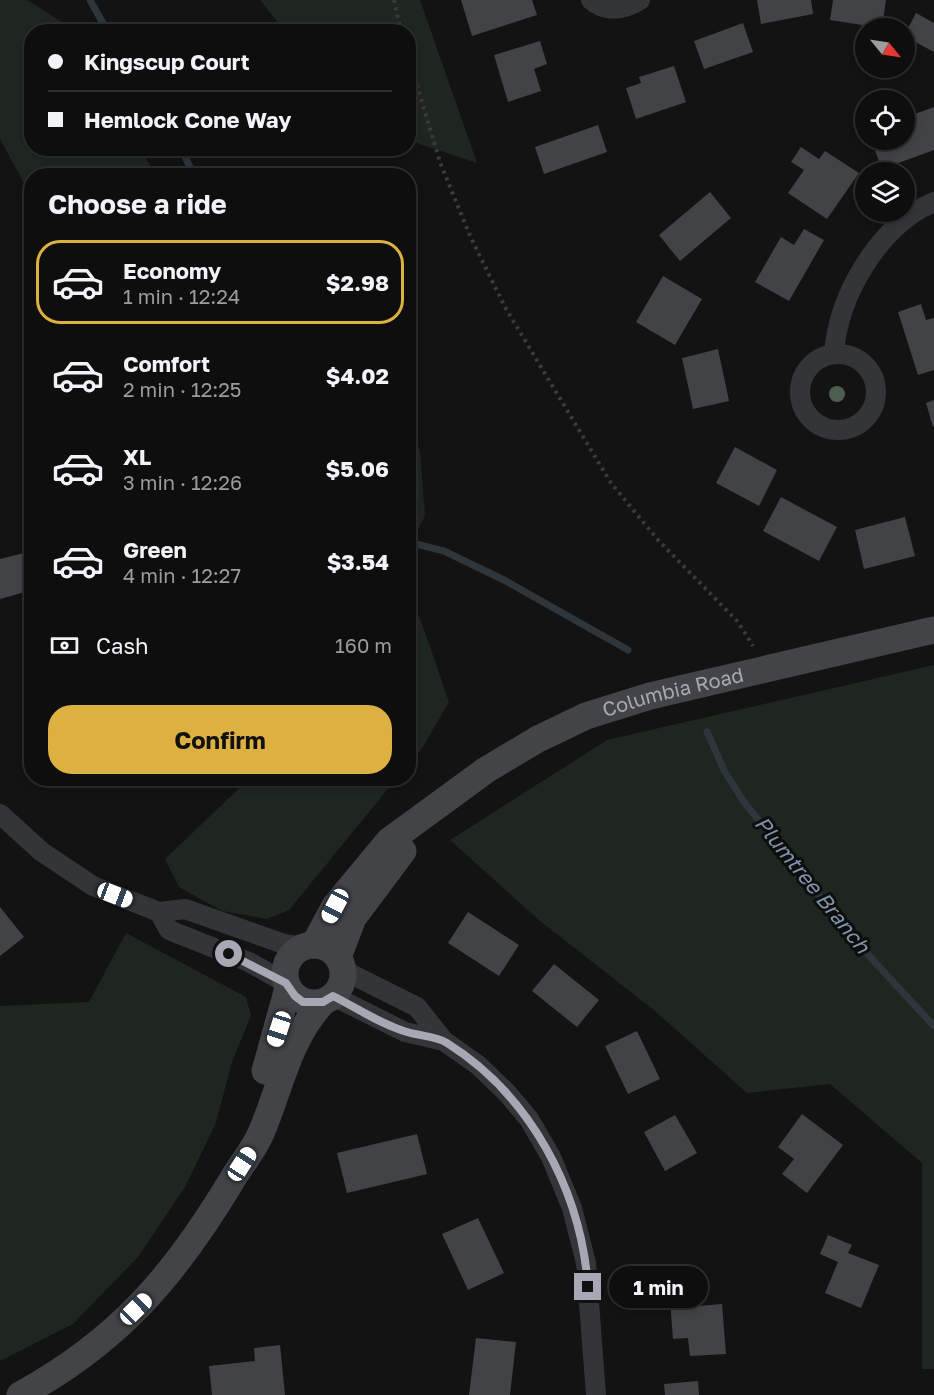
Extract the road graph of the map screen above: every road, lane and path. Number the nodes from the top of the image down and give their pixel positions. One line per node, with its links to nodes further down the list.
1 (394, 0): 4 (path)
2 (591, 0): 3 (street)
3 (640, 0)
4 (399, 24)
5 (416, 82): 9 (path)
6 (934, 202): 7 (street)
7 (834, 354)
8 (934, 630): 9 (street, Columbia Road)
9 (767, 669): 12 (street, Columbia Road)
10 (0, 814): 11 (street)
11 (159, 912): 12 (street); 13 (street)
12 (325, 955): 13 (street); 14 (street); 15 (street)
13 (287, 986): 14 (street); 16 (street)
14 (328, 999): 15 (street); 16 (street)
15 (444, 1041): 18 (street)
16 (232, 1178): 17 (street)
17 (20, 1395)
18 (596, 1395)

